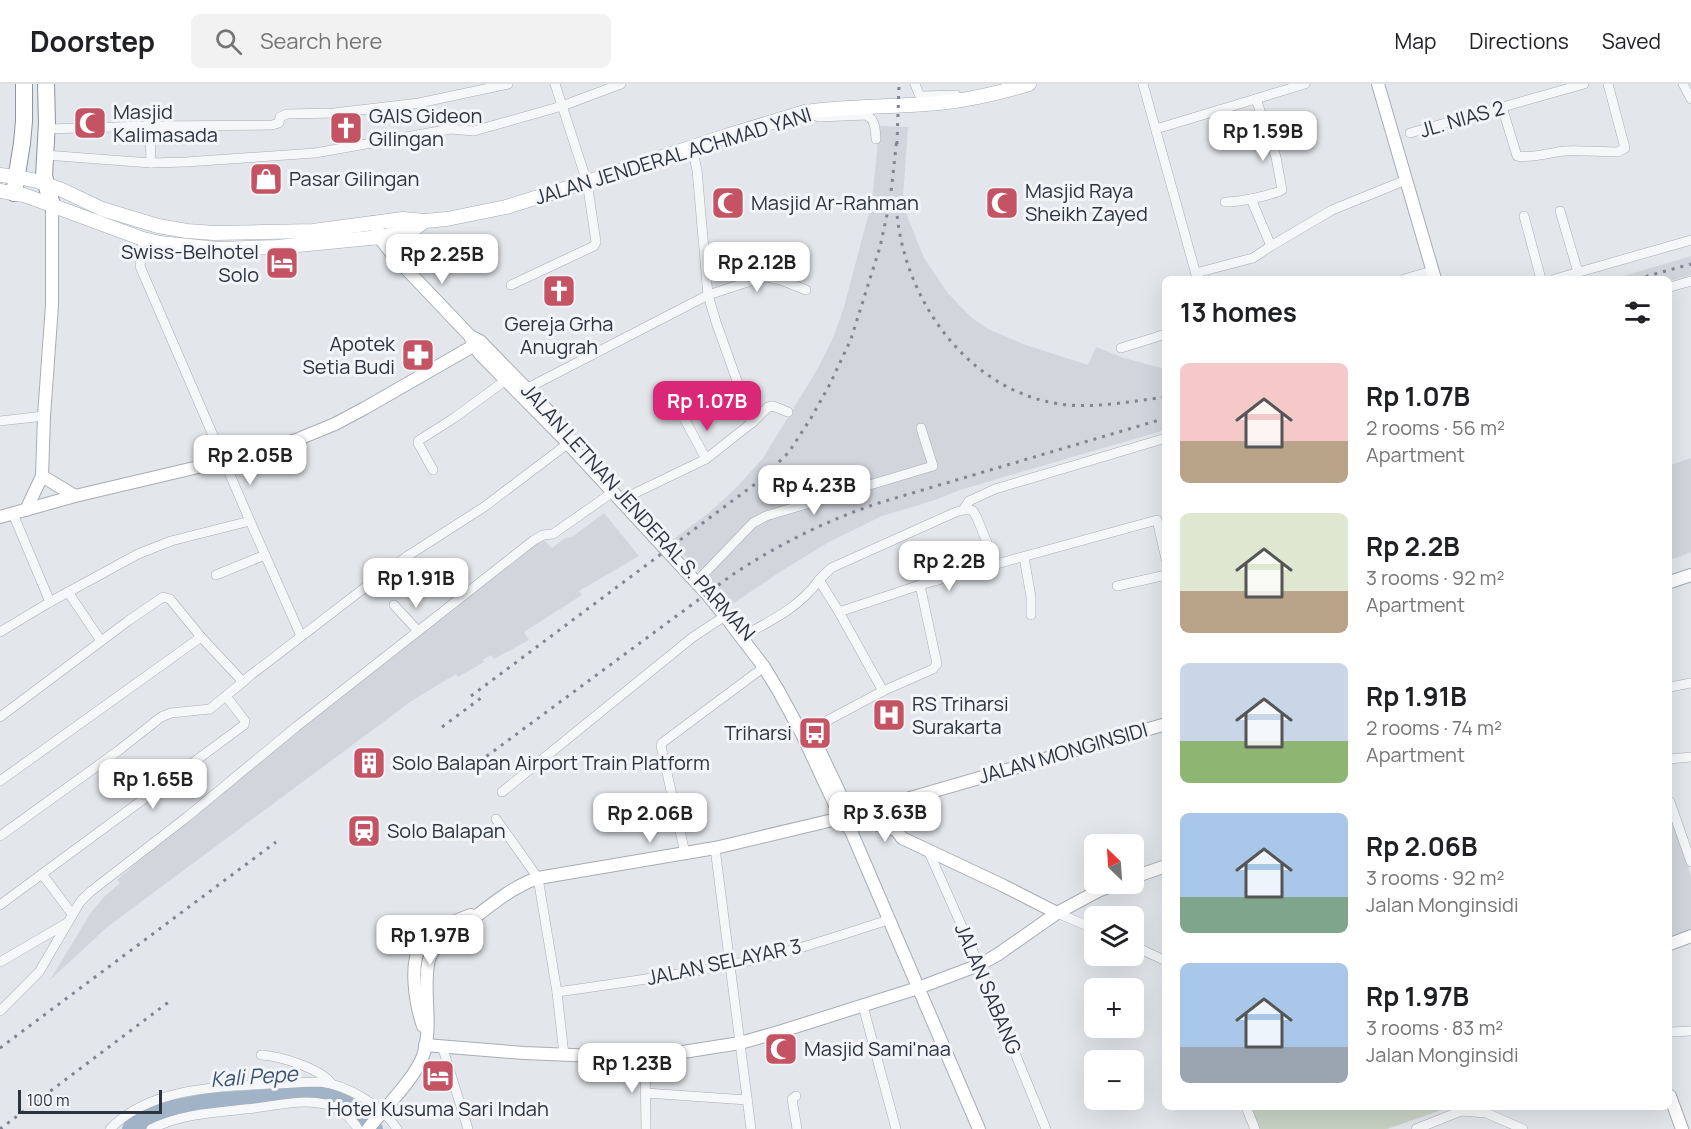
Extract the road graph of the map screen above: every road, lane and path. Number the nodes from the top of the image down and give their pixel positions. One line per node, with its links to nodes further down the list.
1 (24, 84): 32 (highway)
2 (46, 84): 20 (highway)
3 (508, 84): 21 (street)
4 (555, 84): 17 (street)
5 (621, 84): 17 (street)
6 (915, 84): 14 (street)
7 (1029, 84): 14 (main road, JALAN JENDERAL ACHMAD YANI)
8 (1143, 84): 22 (street)
9 (1305, 84): 15 (street)
10 (1378, 84): 29 (main road)
11 (1584, 84): 18 (street, JL. NIAS 2)
12 (1608, 84): 18 (street)
13 (1683, 84): 16 (street)
14 (982, 96): 19 (main road, JALAN JENDERAL ACHMAD YANI)
15 (1256, 99): 22 (street); 33 (street)
16 (1691, 99)
17 (562, 106): 27 (street); 30 (street)
18 (1502, 107): 23 (street, JL. NIAS 2)
19 (804, 112): 24 (street); 25 (main road, JALAN JENDERAL ACHMAD YANI)
20 (46, 126): 21 (street); 26 (highway)
21 (150, 126): 27 (street)
22 (1156, 129): 48 (street)
23 (1410, 133)
24 (876, 139)
25 (692, 148): 30 (main road, JALAN JENDERAL ACHMAD YANI); 55 (street)
26 (45, 155): 27 (street); 31 (highway)
27 (151, 163)
28 (0, 175): 32 (main road, JALAN JENDERAL ACHMAD YANI)
29 (1406, 180): 45 (street); 47 (main road)
30 (587, 182): 40 (main road, JALAN JENDERAL ACHMAD YANI); 52 (street)
31 (46, 184): 32 (main road, JALAN JENDERAL ACHMAD YANI); 34 (main road, JALAN JENDERAL ACHMAD YANI); 36 (highway)
32 (10, 187): 36 (main road, JALAN JENDERAL ACHMAD YANI)
33 (1251, 199): 35 (street); 45 (street)
34 (82, 200): 38 (main road); 41 (main road, JALAN JENDERAL ACHMAD YANI)
35 (1225, 202)
36 (51, 205): 38 (main road, JALAN JENDERAL ACHMAD YANI); 62 (main road)
37 (1560, 211): 46 (street)
38 (76, 215): 43 (main road, JALAN JENDERAL ACHMAD YANI)
39 (1524, 216): 49 (street)
40 (425, 221): 41 (main road, JALAN JENDERAL ACHMAD YANI); 42 (main road, JALAN JENDERAL ACHMAD YANI)
41 (374, 222): 42 (main road, JALAN LETNAN JENDERAL S. PARMAN)
42 (380, 237): 43 (main road, JALAN JENDERAL ACHMAD YANI); 57 (main road, JALAN LETNAN JENDERAL S. PARMAN)
43 (143, 239): 70 (street)
44 (1691, 240): 46 (street)
45 (1270, 246): 48 (street)
46 (1578, 272): 50 (street)
47 (1433, 275)
48 (1197, 276)
49 (1540, 276)
50 (1565, 276)
51 (1691, 281): 53 (street)
52 (511, 285)
53 (1672, 286)
54 (806, 290): 55 (street)
55 (708, 295): 60 (street); 65 (street)
56 (1162, 335): 58 (street)
57 (475, 341): 59 (main road, JALAN LETNAN JENDERAL S. PARMAN); 60 (main road, JALAN LETNAN JENDERAL S. PARMAN); 70 (main road)
58 (1121, 348)
59 (506, 380): 60 (main road, JALAN LETNAN JENDERAL S. PARMAN); 71 (street)
60 (523, 391): 68 (main road, JALAN LETNAN JENDERAL S. PARMAN)
61 (788, 412): 65 (street)
62 (44, 416): 64 (street); 72 (main road)
63 (684, 418): 69 (street)
64 (0, 422)
65 (752, 423): 69 (street)
66 (921, 428): 86 (street)
67 (1162, 439): 75 (street)
68 (571, 441): 74 (main road, JALAN LETNAN JENDERAL S. PARMAN); 99 (street)
69 (706, 459): 74 (street)
70 (224, 462): 73 (main road); 79 (street)
71 (433, 470)
72 (42, 476): 73 (main road); 76 (main road)
73 (75, 496): 76 (main road)
74 (620, 497): 86 (main road, JALAN LETNAN JENDERAL S. PARMAN); 96 (main road, JALAN LETNAN JENDERAL S. PARMAN); 97 (street)
75 (964, 509): 82 (street); 87 (street)
76 (19, 512): 77 (main road); 92 (street)
77 (0, 517)
78 (1161, 519): 81 (street)
79 (250, 521): 80 (street); 91 (street)
80 (265, 555): 83 (street); 99 (street)
81 (1024, 557): 82 (street); 95 (street)
82 (996, 565): 89 (street)
83 (216, 575)
84 (1691, 575): 88 (main road)
85 (1162, 576): 90 (street)
86 (701, 577): 100 (main road, JALAN LETNAN JENDERAL S. PARMAN)
87 (819, 580): 94 (street); 100 (street)
88 (1672, 581)
89 (920, 585): 94 (street); 107 (street)
90 (1117, 586)
91 (68, 592): 92 (street); 102 (street)
92 (50, 602): 98 (street)
93 (394, 605): 97 (street)
94 (839, 612): 107 (street)
95 (1031, 615)
96 (725, 616): 100 (main road, JALAN LETNAN JENDERAL S. PARMAN); 115 (street)
97 (417, 631): 132 (street)
98 (0, 632)
99 (301, 636): 104 (street)
100 (745, 636): 103 (main road, JALAN LETNAN JENDERAL S. PARMAN); 111 (main road, JALAN LETNAN JENDERAL S. PARMAN)
101 (201, 637): 102 (street); 104 (street); 114 (street)
102 (102, 641): 109 (street)
103 (764, 667): 111 (main road, JALAN LETNAN JENDERAL S. PARMAN); 122 (street)
104 (243, 682): 108 (street)
105 (1691, 683): 106 (street)
106 (1672, 687)
107 (883, 691): 111 (street)
108 (226, 696): 119 (street); 125 (street)
109 (0, 717)
110 (1162, 725): 118 (main road, JALAN MONGINSIDI)
111 (806, 732): 118 (main road, JALAN LETNAN JENDERAL S. PARMAN)
112 (1691, 757): 113 (street)
113 (1672, 759)
114 (0, 781)
115 (502, 792)
116 (1672, 807): 123 (street)
117 (496, 819): 127 (street)
118 (847, 821): 120 (main road, JALAN MONGINSIDI); 121 (main road); 133 (main road, JALAN LETNAN JENDERAL S. PARMAN)
119 (0, 836)
120 (715, 848): 122 (main road, JALAN MONGINSIDI); 142 (street)
121 (928, 850): 131 (main road); 143 (street, JALAN SABANG)
122 (685, 853): 127 (main road, JALAN MONGINSIDI)
123 (1691, 862)
124 (1162, 867): 126 (main road)
125 (42, 874): 129 (street); 132 (street)
126 (1144, 874)
127 (538, 878): 130 (main road, JALAN MONGINSIDI); 145 (street)
128 (1092, 894): 131 (main road)
129 (0, 905)
130 (478, 913): 140 (main road, JALAN MONGINSIDI); 141 (main road, JALAN MONGINSIDI)
131 (1057, 913): 134 (street); 143 (main road)
132 (70, 918): 139 (street); 147 (street)
133 (888, 920): 142 (street, JALAN SELAYAR 3); 144 (main road, JALAN LETNAN JENDERAL S. PARMAN)
134 (1084, 924)
135 (1691, 936): 136 (main road)
136 (1672, 943)
137 (1144, 951): 138 (street)
138 (1162, 959)
139 (0, 963)
140 (415, 964): 141 (main road); 150 (main road)
141 (428, 964): 150 (main road)
142 (730, 965): 145 (street, JALAN SELAYAR 3); 151 (street)
143 (979, 965): 144 (main road); 177 (street, JALAN SABANG)
144 (918, 988): 146 (main road); 176 (main road, JALAN LETNAN JENDERAL S. PARMAN)
145 (557, 992): 154 (street)
146 (863, 1006): 151 (main road); 175 (street)
147 (0, 1011)
148 (1691, 1031): 149 (street)
149 (1672, 1032)
150 (426, 1042): 152 (main road); 164 (main road)
151 (740, 1043): 155 (main road); 159 (street)
152 (442, 1046): 154 (main road); 171 (street)
153 (261, 1055): 156 (street)
154 (564, 1055): 155 (main road)
155 (645, 1058): 157 (street)
156 (331, 1083): 164 (street); 166 (street)
157 (646, 1094): 159 (street); 172 (street)
158 (796, 1096): 174 (street)
159 (747, 1100): 173 (street)
160 (1672, 1104): 165 (main road)
161 (1247, 1110): 178 (street)
162 (1460, 1110): 179 (street)
163 (1484, 1110): 180 (street)
164 (381, 1113): 169 (main road); 170 (street)
165 (1678, 1127)
166 (110, 1129)
167 (151, 1129): 168 (street)
168 (358, 1129)
169 (368, 1129)
170 (397, 1129)
171 (468, 1129)
172 (646, 1129)
173 (751, 1129)
174 (797, 1129)
175 (896, 1129)
176 (979, 1129)
177 (1046, 1129)
178 (1255, 1129)
179 (1416, 1129)
180 (1523, 1129)

